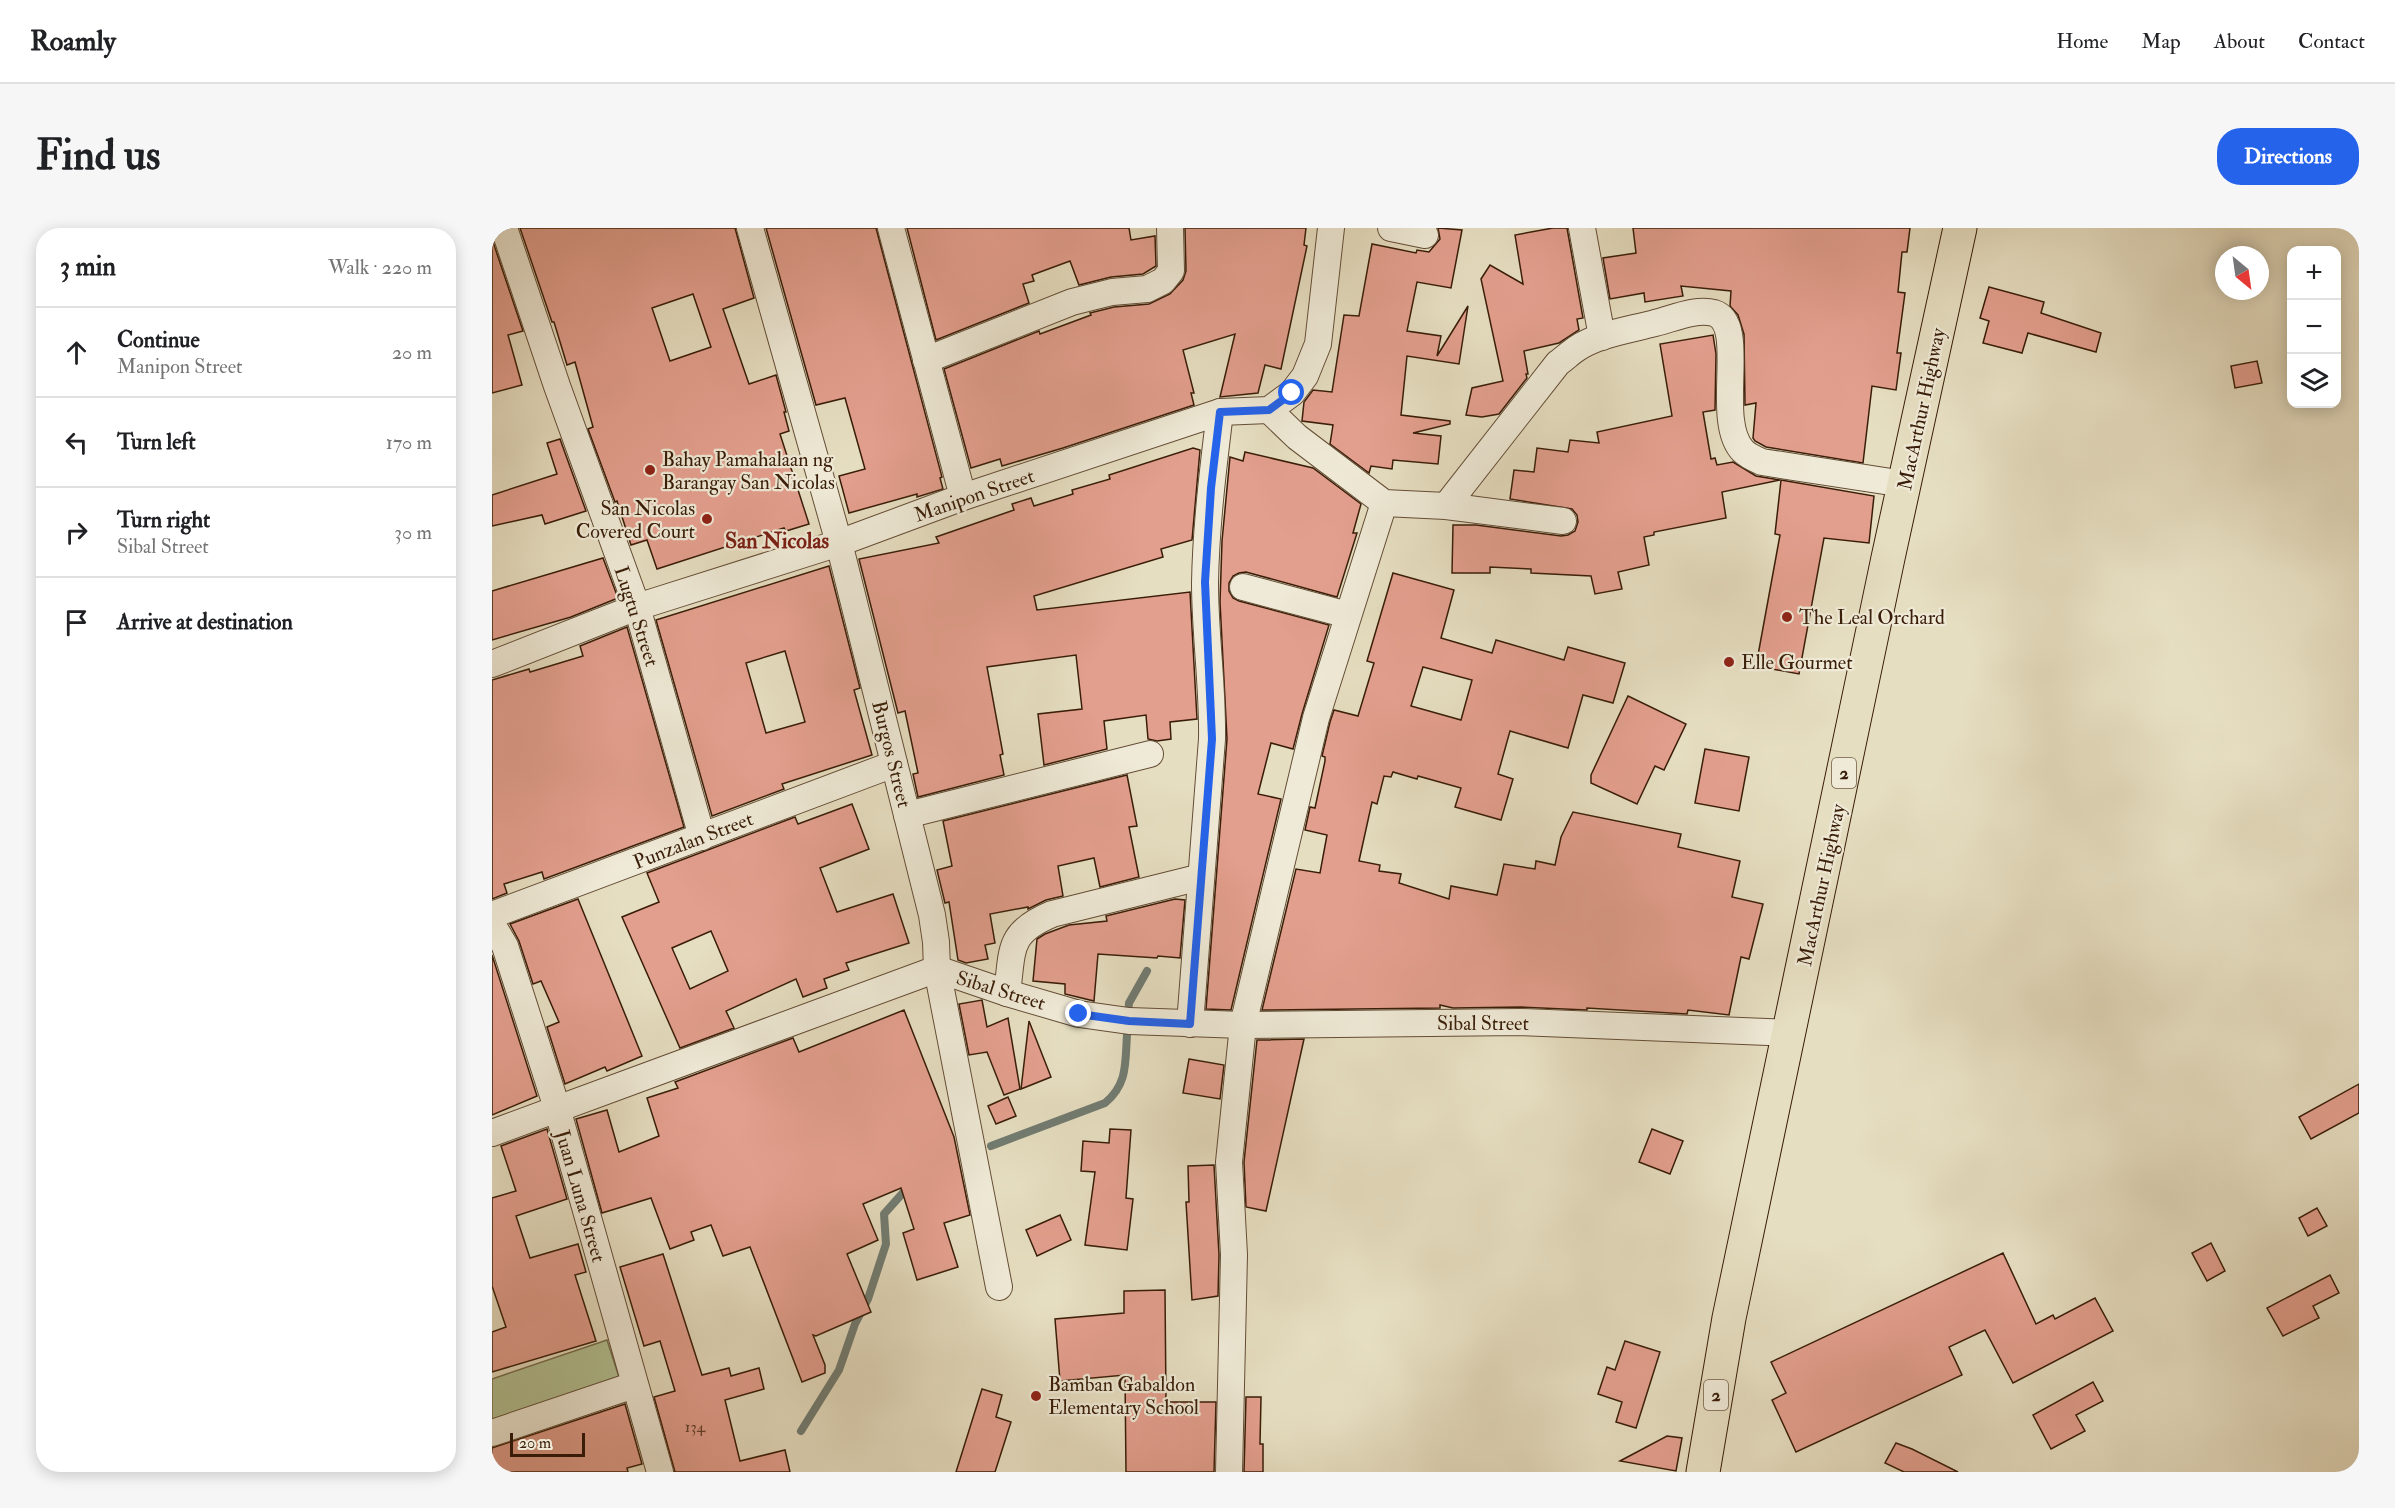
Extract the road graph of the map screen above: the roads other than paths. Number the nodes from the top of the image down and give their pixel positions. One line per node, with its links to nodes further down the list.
1 (504, 228): 21 (street, Lugtu Street)
2 (750, 228): 19 (street, Burgos Street)
3 (891, 228): 11 (street)
4 (1170, 228): 11 (street)
5 (1331, 228): 12 (street)
6 (1391, 228): 9 (street)
7 (1582, 228): 10 (street)
8 (1960, 228): 14 (highway, MacArthur Highway / 2)
9 (1425, 235)
10 (1602, 337): 14 (street); 17 (street)
11 (926, 360): 15 (street)
12 (1269, 410): 13 (street, Manipon Street); 16 (street)
13 (1220, 412): 15 (street, Manipon Street); 28 (street)
14 (1904, 484): 35 (highway, MacArthur Highway / 2)
15 (963, 497): 19 (street, Manipon Street)
16 (1384, 503): 17 (street); 22 (street)
17 (1446, 506): 18 (street)
18 (1563, 521)
19 (839, 543): 21 (street, Manipon Street); 25 (street, Burgos Street)
20 (1243, 587): 22 (street)
21 (638, 607): 23 (street, Manipon Street); 27 (street, Lugtu Street)
22 (1348, 615): 34 (street)
23 (492, 664)
24 (1150, 754): 26 (street)
25 (894, 764): 26 (street, Burgos Street); 27 (street, Punzalan Street)
26 (907, 815): 31 (street, Burgos Street)
27 (702, 837): 29 (street, Punzalan Street)
28 (1201, 878): 32 (street); 33 (street)
29 (492, 915)
30 (492, 924): 36 (street, Juan Luna Street)
31 (937, 969): 32 (street, Sibal Street); 36 (street, Sibal Street); 38 (street, Burgos Street)
32 (1007, 993): 33 (street, Sibal Street)
33 (1190, 1024): 34 (street, Sibal Street)
34 (1243, 1025): 35 (street, Sibal Street); 42 (street)
35 (1790, 1033): 43 (highway, MacArthur Highway / 2)
36 (557, 1108): 37 (street, Sibal Street); 39 (street, Juan Luna Street)
37 (492, 1133)
38 (999, 1287)
39 (634, 1385): 40 (street); 41 (street, Juan Luna Street)
40 (492, 1433)
41 (660, 1472)
42 (1229, 1472)
43 (1703, 1472)

